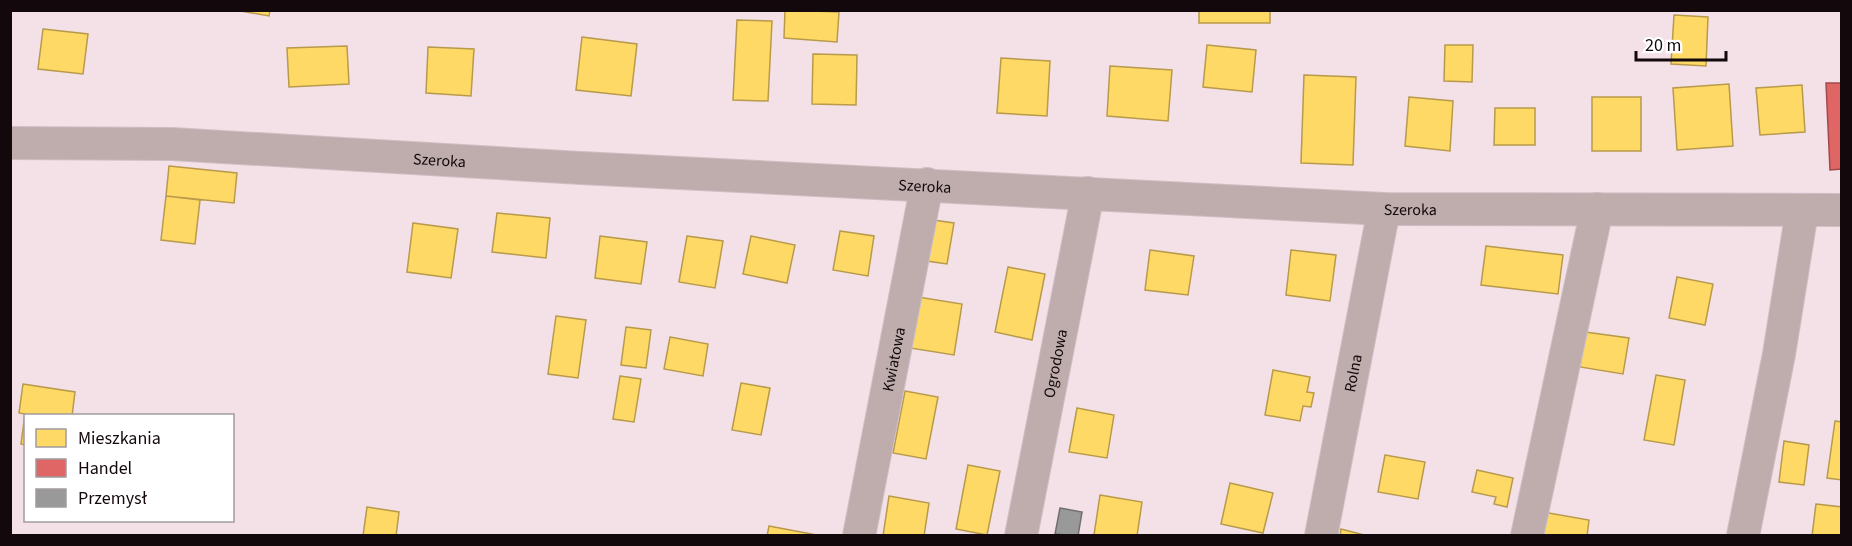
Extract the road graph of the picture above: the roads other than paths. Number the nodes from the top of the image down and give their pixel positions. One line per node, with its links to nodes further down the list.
1 (10, 143): 2 (street, Szeroka)
2 (927, 184): 3 (street, Szeroka); 8 (street, Kwiatowa)
3 (1088, 193): 4 (street, Szeroka); 9 (street, Ogrodowa)
4 (1384, 208): 5 (street, Szeroka); 10 (street, Rolna)
5 (1597, 208): 7 (street, Szeroka); 11 (street)
6 (1842, 210): 7 (street, Szeroka)
7 (1802, 211): 12 (street)
8 (859, 536)
9 (1021, 536)
10 (1321, 536)
11 (1527, 536)
12 (1743, 536)

